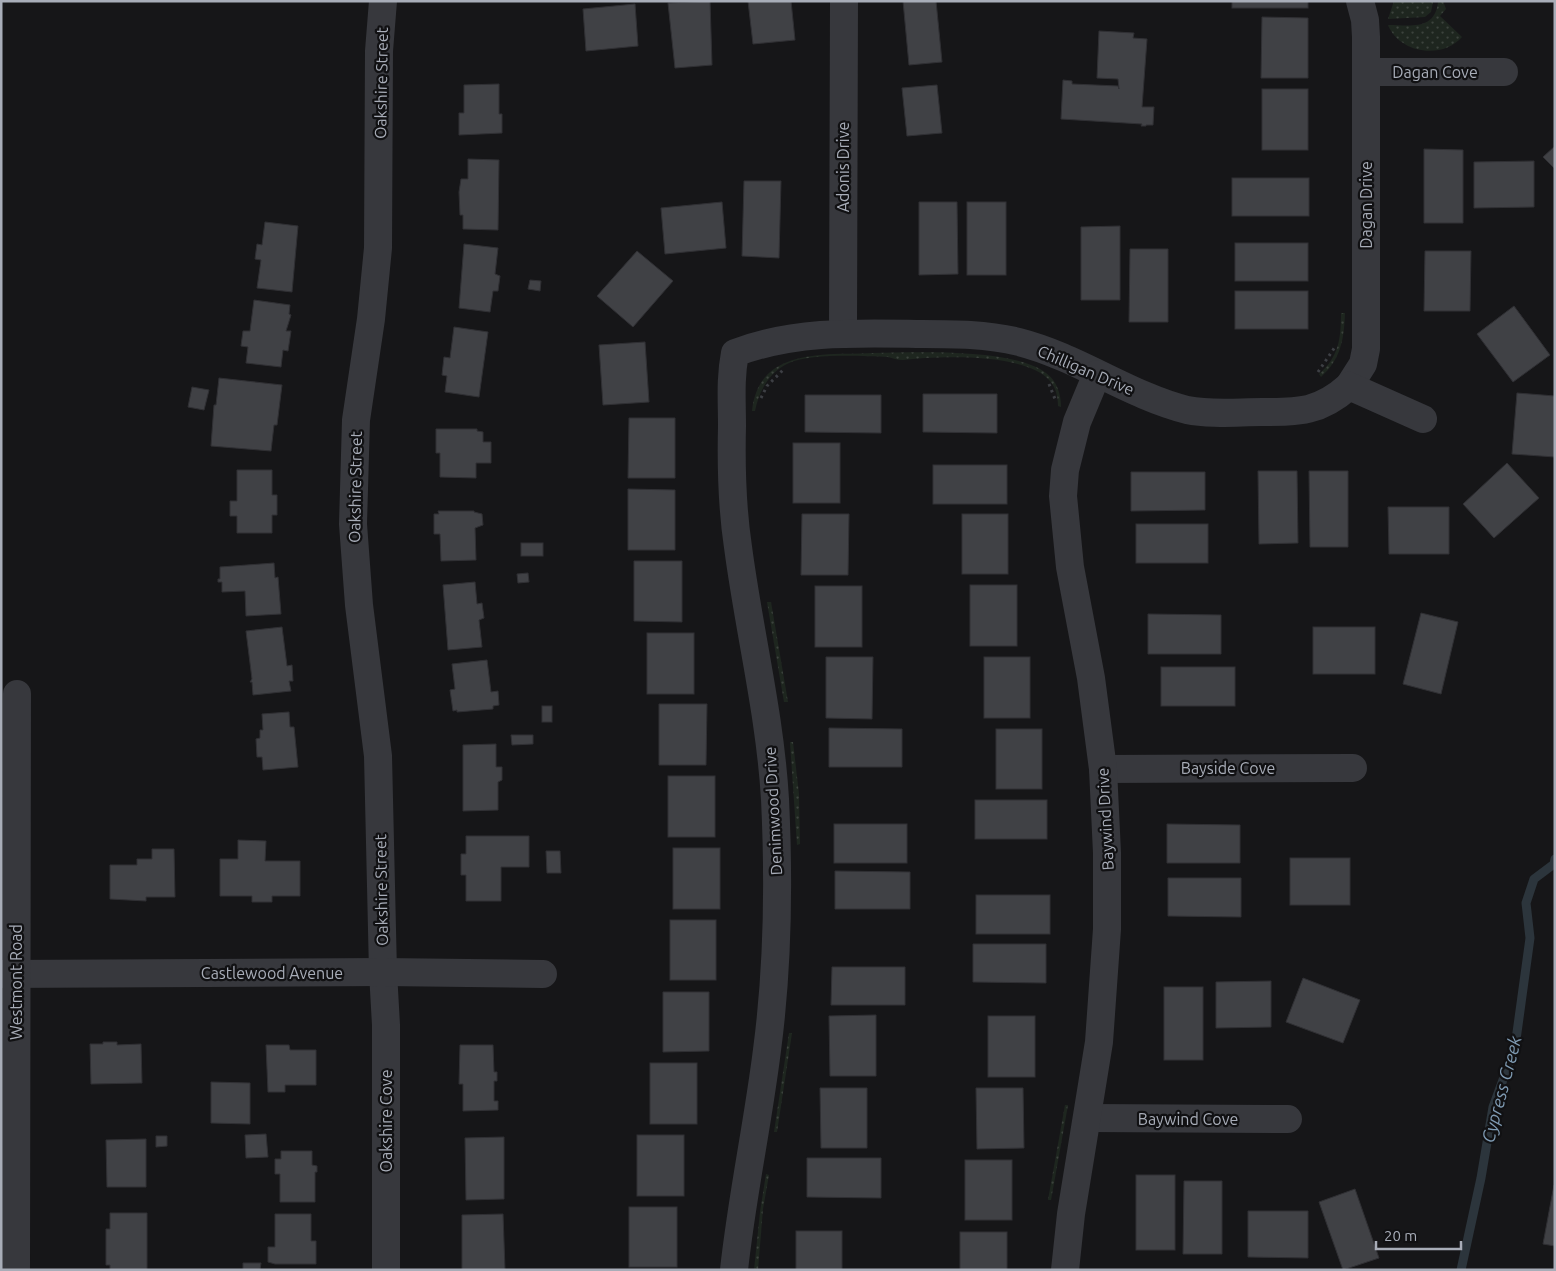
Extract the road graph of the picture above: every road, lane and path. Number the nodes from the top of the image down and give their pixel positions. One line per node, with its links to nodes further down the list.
1 (383, 1): 20 (street, Oakshire Street)
2 (844, 1): 6 (street, Adonis Drive)
3 (1368, 8): 4 (street, Dagan Drive)
4 (1366, 72): 5 (street, Dagan Cove); 13 (street, Dagan Drive)
5 (1504, 72)
6 (843, 332): 8 (street, Chilligan Drive); 10 (street, Chilligan Drive)
7 (1337, 343): 11 (path)
8 (736, 353): 27 (street, Denimwood Drive)
9 (789, 366): 14 (path)
10 (1097, 374): 13 (street, Chilligan Drive); 19 (street, Baywind Drive)
11 (1314, 375)
12 (1044, 379): 15 (path)
13 (1349, 386): 16 (street)
14 (760, 401)
15 (1054, 407)
16 (1423, 418)
17 (17, 694): 21 (street, Westmont Road)
18 (1353, 768): 19 (street, Bayside Cove)
19 (1103, 769): 23 (street, Baywind Drive)
20 (383, 972): 21 (street, Castlewood Avenue); 22 (street, Castlewood Avenue); 26 (street, Oakshire Cove)
21 (8, 974): 25 (street, Westmont Road)
22 (543, 974)
23 (1088, 1118): 24 (street, Baywind Cove); 28 (street, Baywind Drive)
24 (1288, 1119)
25 (16, 1270)
26 (386, 1270)
27 (734, 1270)
28 (1065, 1270)

